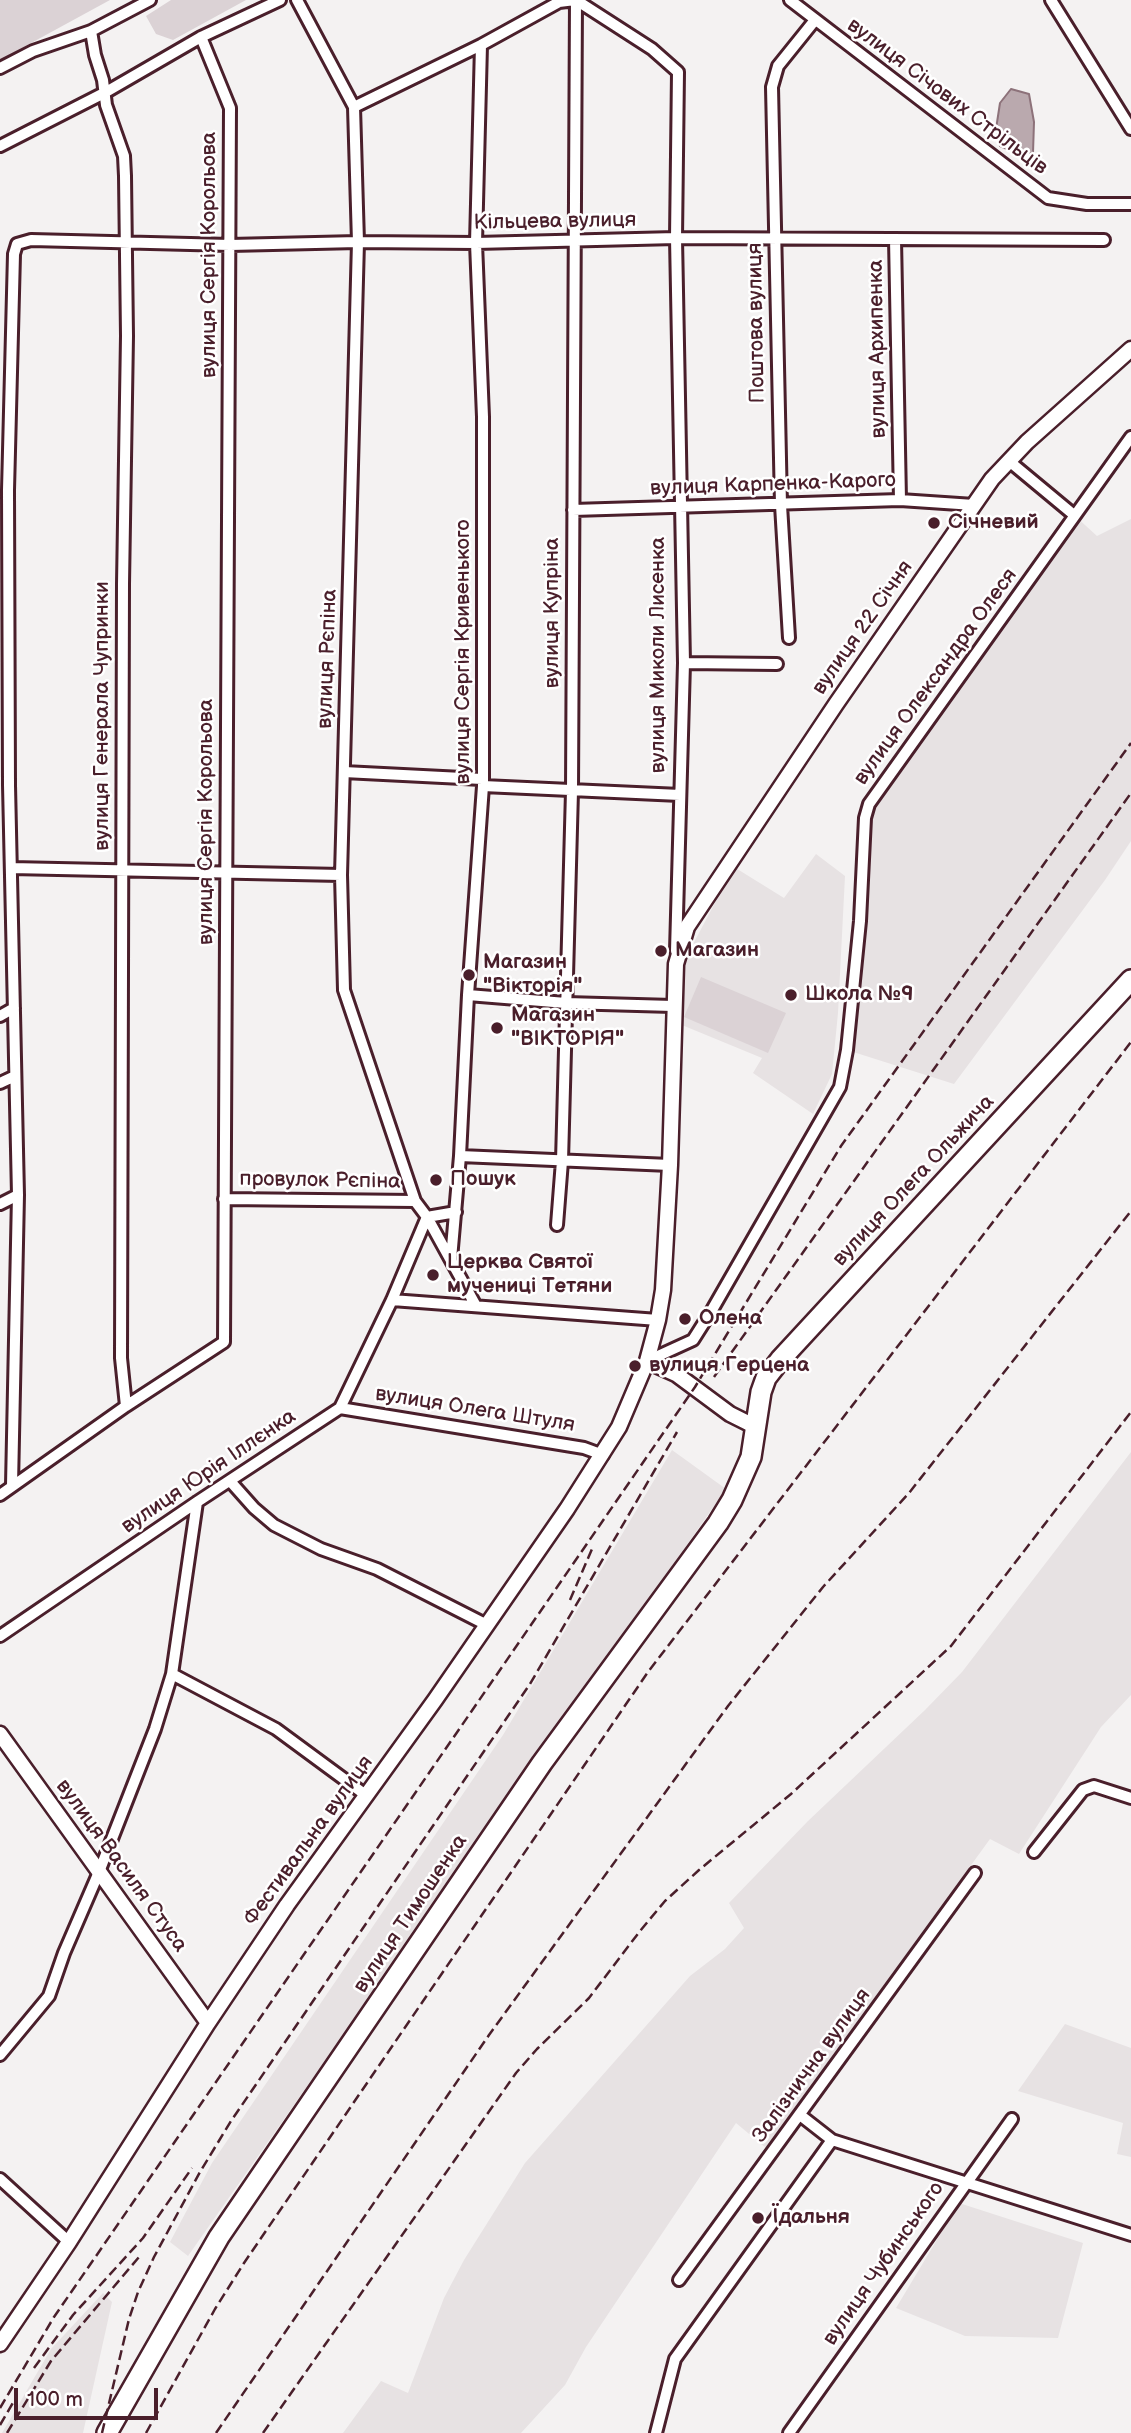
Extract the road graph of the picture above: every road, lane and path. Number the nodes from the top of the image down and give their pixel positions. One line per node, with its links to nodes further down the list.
1 (150, 0): 9 (street)
2 (280, 0): 7 (street)
3 (297, 0): 14 (street, вулиця Рєпіна)
4 (576, 0): 11 (street); 18 (street, вулиця Миколи Лисенка); 21 (street, вулиця Купріна)
5 (790, 0): 8 (street, вулиця Січових Стрільців)
6 (1051, 0): 15 (street)
7 (255, 5): 10 (street)
8 (815, 20): 17 (street, вулиця Січових Стрільців); 19 (street, Поштова вулиця)
9 (91, 31): 12 (street); 13 (street, вулиця Генерала Чупринки)
10 (201, 37): 13 (street); 26 (street, вулиця Сергія Корольова)
11 (481, 46): 14 (street); 25 (street, вулиця Сергія Кривенького)
12 (0, 68)
13 (106, 92): 16 (street); 23 (street, вулиця Генерала Чупринки)
14 (354, 107): 24 (street, вулиця Рєпіна)
15 (1131, 129)
16 (0, 146)
17 (1131, 204)
18 (676, 238): 19 (street, Кільцева вулиця); 21 (street, Кільцева вулиця); 36 (street, вулиця Миколи Лисенка)
19 (775, 238): 20 (street, Кільцева вулиця); 34 (street, Поштова вулиця)
20 (895, 239): 22 (street, Кільцева вулиця); 33 (street, вулиця Архипенка)
21 (574, 240): 25 (street, Кільцева вулиця); 37 (street, вулиця Купріна)
22 (1104, 240)
23 (125, 241): 26 (street, Кільцева вулиця); 28 (street, Кільцева вулиця); 49 (street, вулиця Генерала Чупринки)
24 (358, 242): 25 (street, Кільцева вулиця); 26 (street, Кільцева вулиця); 43 (street, вулиця Рєпіна)
25 (476, 243): 44 (street, вулиця Сергія Кривенького)
26 (230, 244): 50 (street, вулиця Сергія Корольова)
27 (1131, 349): 31 (street, вулиця 22 Січня)
28 (12, 359): 29 (street); 32 (street)
29 (0, 364)
30 (1131, 437): 38 (street, вулиця Олександра Олеся)
31 (1009, 461): 35 (street, вулиця 22 Січня); 38 (street)
32 (4, 491): 39 (street)
33 (900, 500): 34 (street, вулиця Карпенка-Карого); 35 (street, вулиця Карпенка-Карого)
34 (781, 505): 36 (street, вулиця Карпенка-Карого); 40 (street, Поштова вулиця)
35 (974, 505): 54 (street, вулиця 22 Січня)
36 (680, 507): 37 (street, вулиця Карпенка-Карого); 41 (street, вулиця Миколи Лисенка)
37 (573, 510): 46 (street, вулиця Купріна)
38 (1074, 515): 77 (street, вулиця Олександра Олеся)
39 (4, 638): 45 (street)
40 (789, 638)
41 (684, 663): 42 (street); 47 (street, вулиця Миколи Лисенка)
42 (777, 664)
43 (344, 772): 44 (street); 51 (street, вулиця Рєпіна)
44 (483, 783): 46 (street); 56 (street, вулиця Сергія Кривенького)
45 (5, 787): 48 (street)
46 (572, 791): 47 (street); 57 (street, вулиця Купріна)
47 (680, 795): 54 (street, вулиця Миколи Лисенка)
48 (12, 868): 49 (street); 52 (street)
49 (122, 871): 50 (street); 78 (street, вулиця Генерала Чупринки)
50 (227, 871): 51 (street); 67 (street, вулиця Сергія Корольова)
51 (341, 875): 68 (street, вулиця Рєпіна)
52 (12, 901): 53 (street); 59 (street)
53 (0, 906)
54 (676, 964): 58 (street, вулиця Миколи Лисенка)
55 (1131, 981): 80 (highway, вулиця Олега Ольжича)
56 (468, 995): 57 (street); 63 (street, вулиця Сергія Кривенького)
57 (566, 1003): 58 (street); 64 (street, вулиця Купріна)
58 (673, 1006): 65 (street, вулиця Миколи Лисенка)
59 (15, 1009): 60 (street); 61 (street)
60 (0, 1016)
61 (15, 1076): 62 (street); 66 (street)
62 (0, 1083)
63 (460, 1156): 64 (street); 70 (street, вулиця Сергія Кривенького)
64 (562, 1161): 65 (street); 72 (street, вулиця Купріна)
65 (670, 1165): 76 (street, вулиця Миколи Лисенка)
66 (18, 1195): 69 (street); 83 (street)
67 (224, 1199): 68 (street, провулок Рєпіна); 78 (street, вулиця Сергія Корольова)
68 (415, 1201): 71 (street, вулиця Рєпіна)
69 (0, 1204)
70 (456, 1212): 71 (street); 73 (street, вулиця Сергія Кривенького)
71 (427, 1217): 73 (street, вулиця Рєпіна); 74 (street)
72 (557, 1225)
73 (451, 1259): 75 (street, вулиця Рєпіна)
74 (392, 1300): 75 (street); 79 (street)
75 (476, 1306): 76 (street)
76 (659, 1320): 77 (street, вулиця Миколи Лисенка)
77 (647, 1361): 80 (street); 81 (street, Фестивальна вулиця)
78 (126, 1406): 83 (street, вулиця Сергія Корольова)
79 (340, 1408): 81 (street, вулиця Олега Штуля); 82 (street, вулиця Юрія Іллєнка)
80 (756, 1427): 106 (highway, вулиця Тимошенка)
81 (603, 1455): 86 (street, Фестивальна вулиця)
82 (230, 1481): 85 (street, вулиця Юрія Іллєнка); 86 (street)
83 (12, 1485): 84 (street, вулиця Сергія Корольова)
84 (0, 1495)
85 (197, 1502): 87 (street, вулиця Юрія Іллєнка); 88 (street)
86 (485, 1624): 90 (street, Фестивальна вулиця)
87 (0, 1636)
88 (172, 1674): 90 (street); 93 (street)
89 (0, 1734): 93 (street, вулиця Василя Стуса)
90 (367, 1796): 95 (street, Фестивальна вулиця)
91 (1131, 1798): 92 (street)
92 (1034, 1852)
93 (99, 1872): 95 (street, вулиця Василя Стуса); 96 (street)
94 (975, 1873): 97 (street, Залізнична вулиця)
95 (208, 2023): 103 (street, Фестивальна вулиця)
96 (0, 2055)
97 (800, 2115): 99 (street); 104 (street, Залізнична вулиця)
98 (1012, 2119): 101 (street, вулиця Чубинського)
99 (832, 2140): 101 (street); 107 (street)
100 (0, 2179): 103 (street)
101 (965, 2182): 102 (street); 108 (street, вулиця Чубинського)
102 (1131, 2235)
103 (69, 2242): 105 (street, Фестивальна вулиця)
104 (679, 2280)
105 (0, 2344)
106 (107, 2433)
107 (656, 2433)
108 (789, 2433)

